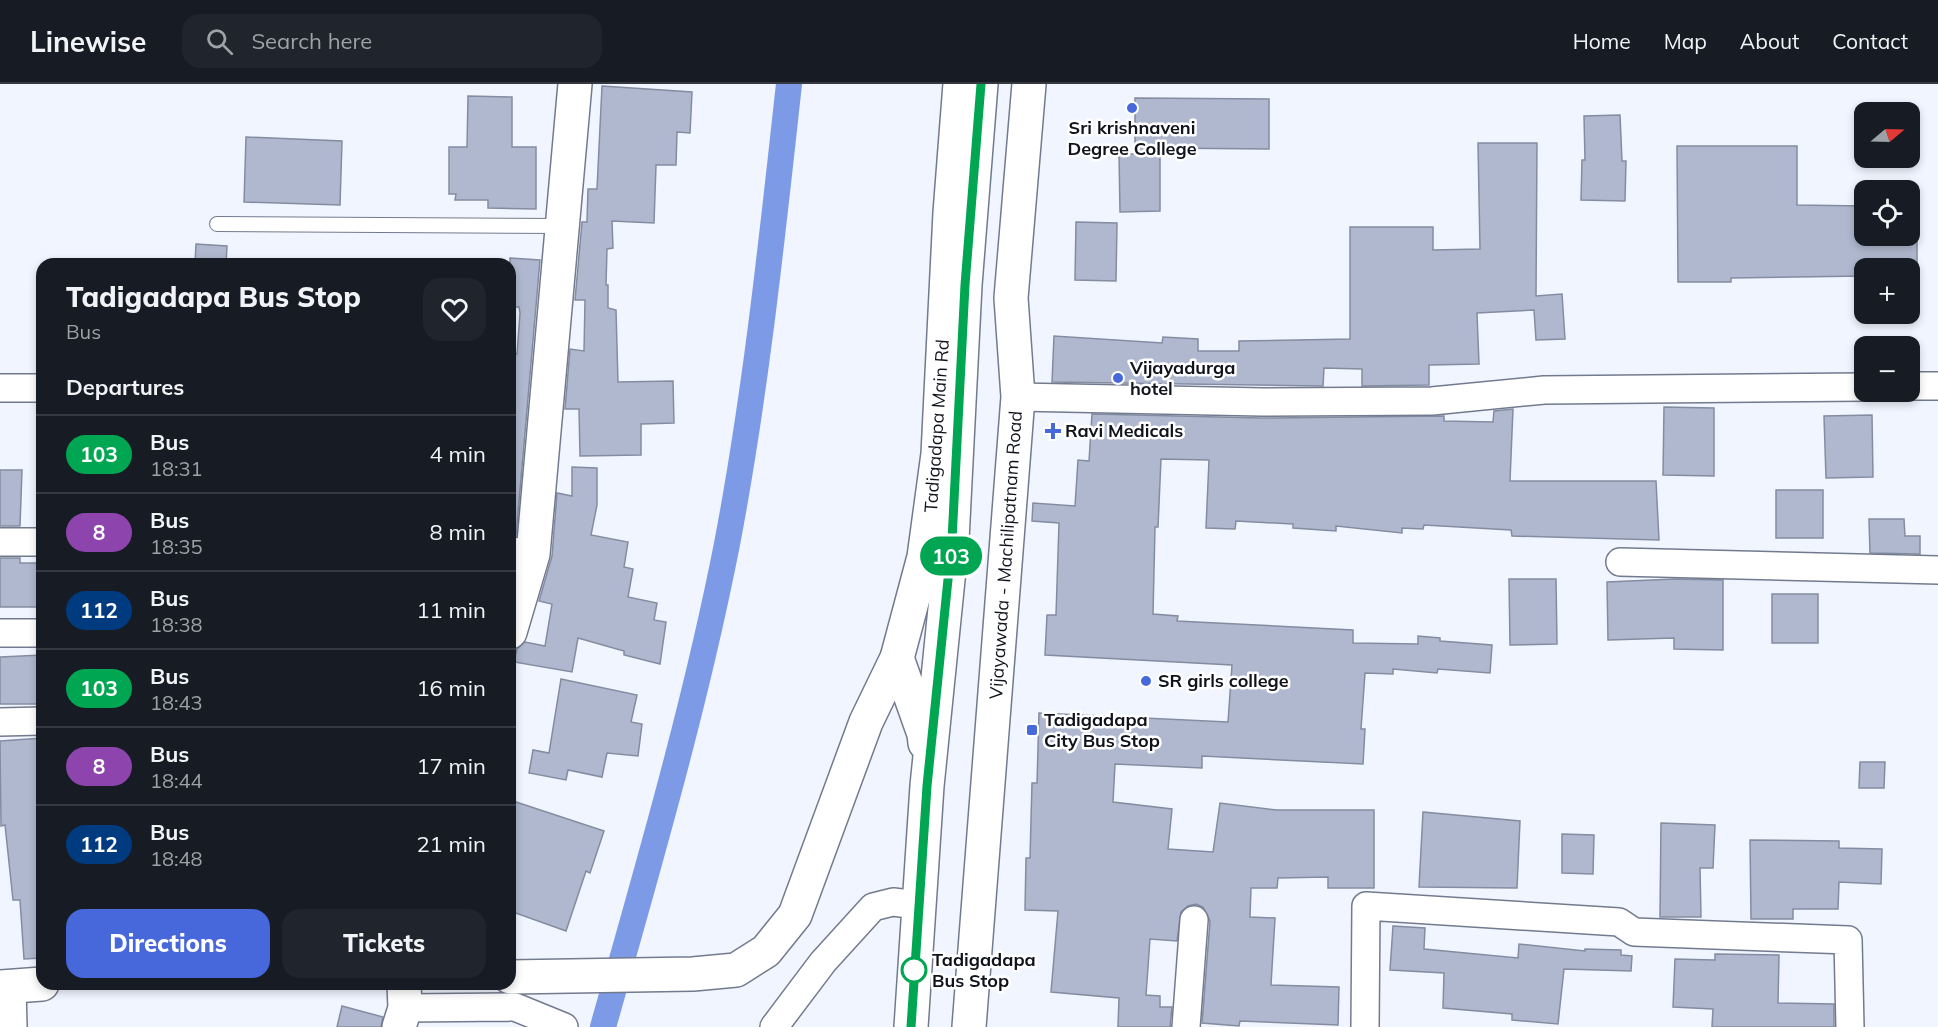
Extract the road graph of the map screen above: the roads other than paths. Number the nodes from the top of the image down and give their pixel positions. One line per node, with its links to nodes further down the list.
1 (575, 84): 6 (main road)
2 (960, 84): 21 (main road, Tadigadapa Main Rd)
3 (981, 84): 24 (main road)
4 (1029, 84): 12 (main road, Vijayawada - Machilipatnam Road)
5 (217, 224): 6 (lane)
6 (562, 226): 15 (main road)
7 (1920, 386): 8 (street)
8 (1938, 386)
9 (1854, 387): 12 (street)
10 (0, 388): 11 (street)
11 (36, 388)
12 (1018, 397): 34 (main road, Vijayawada - Machilipatnam Road)
13 (0, 542): 14 (street)
14 (36, 542)
15 (522, 553): 18 (main road)
16 (1620, 562): 17 (street)
17 (1938, 570)
18 (516, 592)
19 (0, 633): 20 (street)
20 (36, 633)
21 (897, 658): 24 (main road); 28 (main road, Tadigadapa Main Rd)
22 (36, 721): 23 (street)
23 (0, 722)
24 (927, 786): 25 (main road)
25 (918, 905): 32 (street); 33 (main road)
26 (1194, 920): 35 (street)
27 (18, 986): 30 (street)
28 (512, 992): 29 (street); 31 (street)
29 (403, 1006)
30 (13, 1027)
31 (564, 1027)
32 (774, 1027)
33 (911, 1027)
34 (969, 1027)
35 (1186, 1027)
36 (1365, 1027): 37 (street)
37 (1850, 1027)

